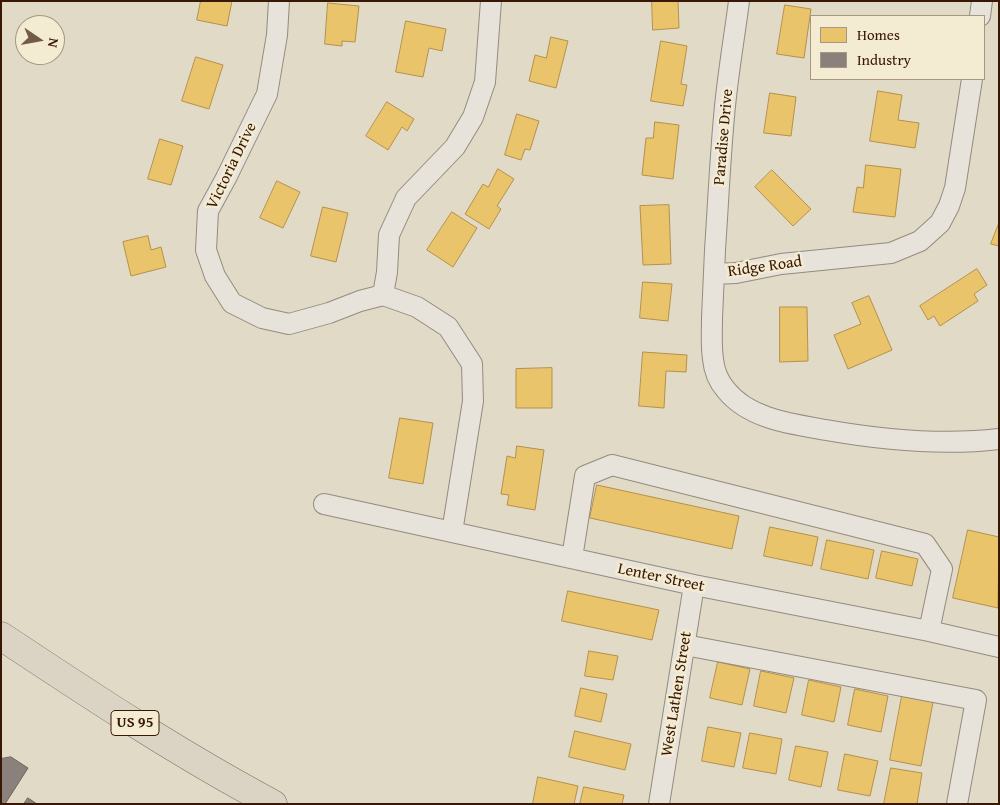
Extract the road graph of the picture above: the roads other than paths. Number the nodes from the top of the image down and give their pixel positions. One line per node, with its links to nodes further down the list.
1 (279, 1): 8 (street, Victoria Drive)
2 (491, 1): 8 (street)
3 (740, 1): 7 (street, Paradise Drive)
4 (982, 1): 5 (street)
5 (980, 15)
6 (972, 80): 7 (street, Ridge Road)
7 (714, 274): 9 (street, Ridge Road)
8 (383, 295): 11 (street)
9 (999, 439)
10 (324, 504): 11 (street, Lenter Street)
11 (452, 532): 12 (street, Lenter Street)
12 (572, 558): 13 (street, Lenter Street); 14 (street)
13 (694, 585): 14 (street, Lenter Street); 16 (street, West Lathen Street)
14 (929, 631): 17 (street, Lenter Street)
15 (1, 636): 18 (highway, US 95)
16 (685, 645): 19 (street, West Lathen Street); 20 (street)
17 (999, 647)
18 (273, 804)
19 (660, 804)
20 (957, 804)

